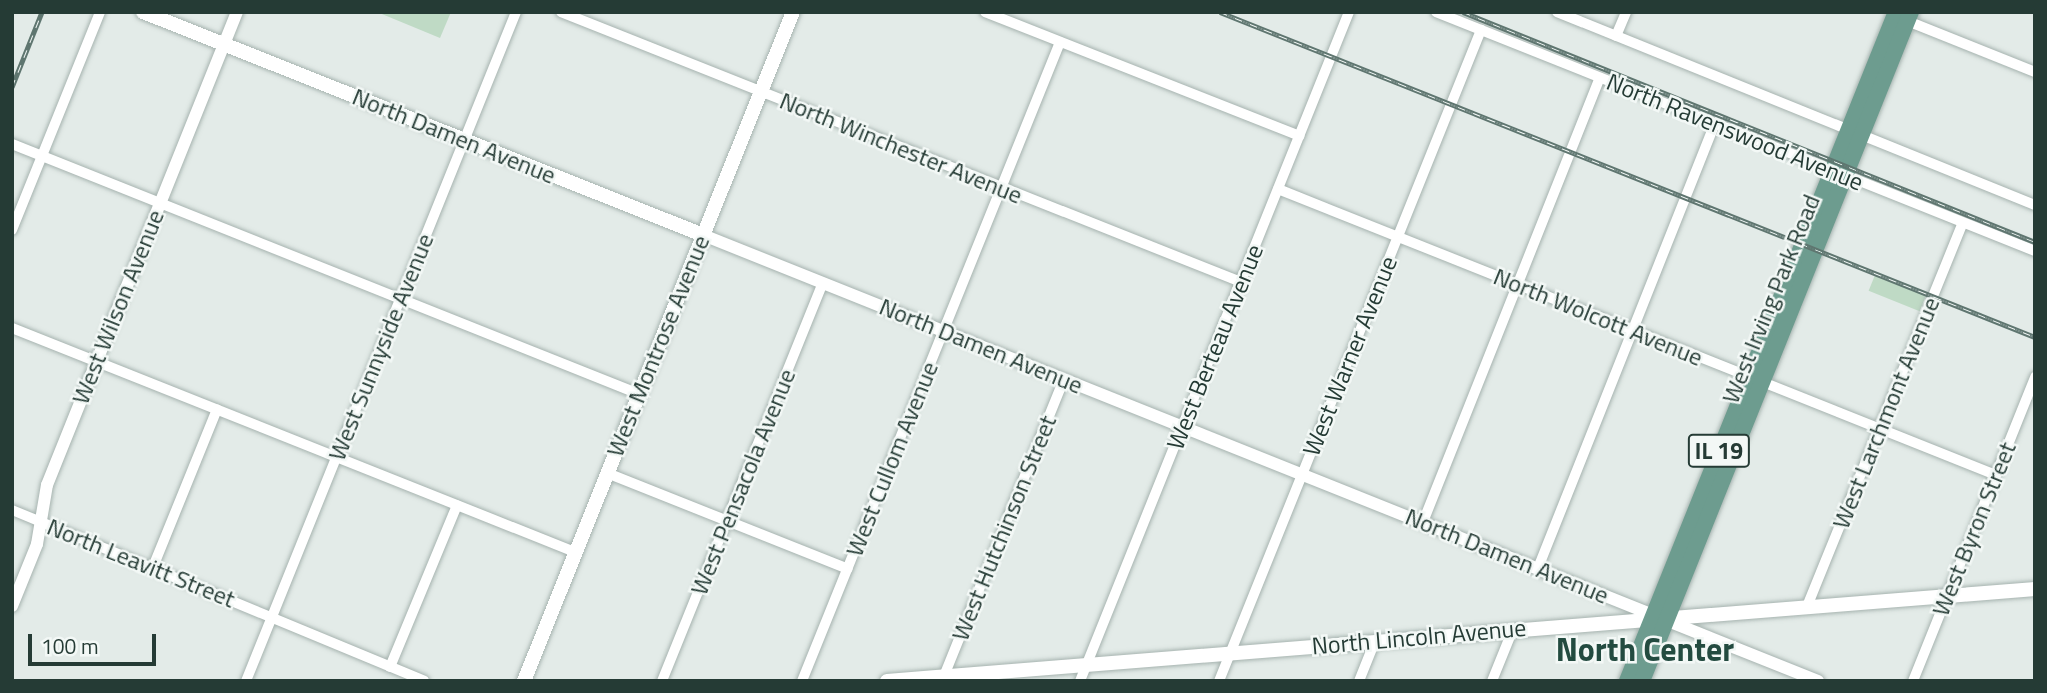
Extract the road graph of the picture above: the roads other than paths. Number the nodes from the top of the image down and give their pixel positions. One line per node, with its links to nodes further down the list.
1 (100, 12): 25 (street)
2 (143, 12): 16 (main road, North Damen Avenue)
3 (237, 12): 16 (street, West Wilson Avenue)
4 (516, 12): 23 (street, West Sunnyside Avenue)
5 (561, 12): 19 (street, North Winchester Avenue)
6 (793, 12): 19 (main road, West Montrose Avenue)
7 (985, 12): 15 (street)
8 (1349, 12): 22 (street, West Berteau Avenue)
9 (1436, 12): 13 (street, North Ravenswood Avenue)
10 (1557, 12): 14 (street, North Ravenswood Avenue)
11 (1626, 12): 14 (street)
12 (1903, 15): 17 (street); 21 (main road, West Irving Park Road / IL 19)
13 (1481, 30): 18 (street, North Ravenswood Avenue); 34 (street, West Warner Avenue)
14 (1616, 36): 21 (street, North Ravenswood Avenue)
15 (1060, 42): 22 (street); 27 (street, West Cullom Avenue)
16 (224, 45): 23 (main road, North Damen Avenue); 29 (street, West Wilson Avenue)
17 (2035, 72)
18 (1600, 78): 20 (street, North Ravenswood Avenue); 38 (street)
19 (761, 92): 27 (street, North Winchester Avenue); 33 (main road, West Montrose Avenue)
20 (1715, 123): 26 (street, North Ravenswood Avenue); 42 (street)
21 (1855, 132): 26 (main road, West Irving Park Road / IL 19); 30 (street, North Ravenswood Avenue)
22 (1299, 136): 28 (street, West Berteau Avenue)
23 (464, 140): 33 (main road, North Damen Avenue); 39 (street, West Sunnyside Avenue)
24 (12, 144): 25 (street)
25 (42, 156): 29 (street); 32 (street)
26 (1839, 173): 31 (street, North Ravenswood Avenue); 46 (main road, West Irving Park Road / IL 19)
27 (1001, 187): 36 (street, North Winchester Avenue); 41 (street, West Cullom Avenue)
28 (1278, 189): 34 (street, North Wolcott Avenue); 36 (street, West Berteau Avenue)
29 (160, 203): 39 (street); 43 (street, West Wilson Avenue)
30 (2035, 205)
31 (1963, 223): 35 (street, North Ravenswood Avenue); 50 (street, West Larchmont Avenue)
32 (12, 230)
33 (703, 235): 37 (street, North Damen Avenue); 47 (main road, West Montrose Avenue)
34 (1398, 237): 38 (street, North Wolcott Avenue); 53 (street, West Warner Avenue)
35 (2035, 251)
36 (1241, 282): 49 (street, West Berteau Avenue)
37 (823, 283): 41 (street, North Damen Avenue); 57 (street, West Pensacola Avenue)
38 (1517, 285): 42 (street, North Wolcott Avenue); 59 (street)
39 (401, 299): 47 (street); 51 (street, West Sunnyside Avenue)
40 (12, 328): 43 (street)
41 (942, 330): 45 (street, North Damen Avenue); 63 (street, West Cullom Avenue)
42 (1633, 331): 46 (street, North Wolcott Avenue); 62 (street)
43 (97, 361): 48 (street); 58 (street, West Wilson Avenue)
44 (2035, 377): 54 (street, West Byron Street)
45 (1064, 379): 49 (street, North Damen Avenue); 75 (street, West Hutchinson Street)
46 (1756, 380): 50 (street, North Wolcott Avenue); 69 (main road, West Irving Park Road / IL 19)
47 (639, 394): 52 (main road, West Montrose Avenue)
48 (217, 410): 51 (street); 61 (street)
49 (1183, 426): 53 (street, North Damen Avenue); 73 (street, West Berteau Avenue)
50 (1879, 429): 54 (street, North Wolcott Avenue); 66 (street, West Larchmont Avenue)
51 (337, 457): 55 (street); 68 (street, West Sunnyside Avenue)
52 (607, 473): 57 (street); 60 (main road, West Montrose Avenue)
53 (1302, 474): 59 (street, North Damen Avenue); 72 (street, West Warner Avenue)
54 (1996, 475): 65 (street, West Byron Street)
55 (457, 505): 60 (street); 74 (street)
56 (12, 510): 58 (street, North Leavitt Street)
57 (727, 521): 63 (street); 79 (street, West Pensacola Avenue)
58 (40, 522): 61 (street, North Leavitt Street); 67 (street, West Wilson Avenue)
59 (1423, 522): 62 (street, North Damen Avenue)
60 (575, 552): 78 (main road, West Montrose Avenue)
61 (153, 568): 68 (street, North Leavitt Street)
62 (1538, 568): 69 (street, North Damen Avenue)
63 (848, 569): 80 (street, West Cullom Avenue)
64 (2035, 589): 65 (main road, North Lincoln Avenue)
65 (1948, 595): 66 (main road, North Lincoln Avenue); 89 (street, West Byron Street)
66 (1808, 604): 69 (main road, North Lincoln Avenue)
67 (12, 606)
68 (273, 618): 74 (street, North Leavitt Street); 76 (street, West Sunnyside Avenue)
69 (1662, 618): 70 (main road, North Lincoln Avenue); 86 (main road, West Irving Park Road / IL 19); 87 (main road, West Irving Park Road / IL 19); 88 (street, North Damen Avenue)
70 (1513, 629): 71 (main road, North Lincoln Avenue); 85 (street)
71 (1375, 641): 72 (main road, North Lincoln Avenue); 84 (street)
72 (1230, 652): 73 (main road, North Lincoln Avenue); 83 (street, West Warner Avenue)
73 (1087, 665): 75 (main road, North Lincoln Avenue); 82 (street, West Berteau Avenue)
74 (390, 667): 77 (street, North Leavitt Street)
75 (944, 676): 81 (main road, North Lincoln Avenue)
76 (246, 681)
77 (424, 681)
78 (524, 681)
79 (662, 681)
80 (802, 681)
81 (887, 681)
82 (1080, 681)
83 (1219, 681)
84 (1359, 681)
85 (1492, 681)
86 (1627, 681)
87 (1642, 681)
88 (1818, 681)
89 (1913, 681)

